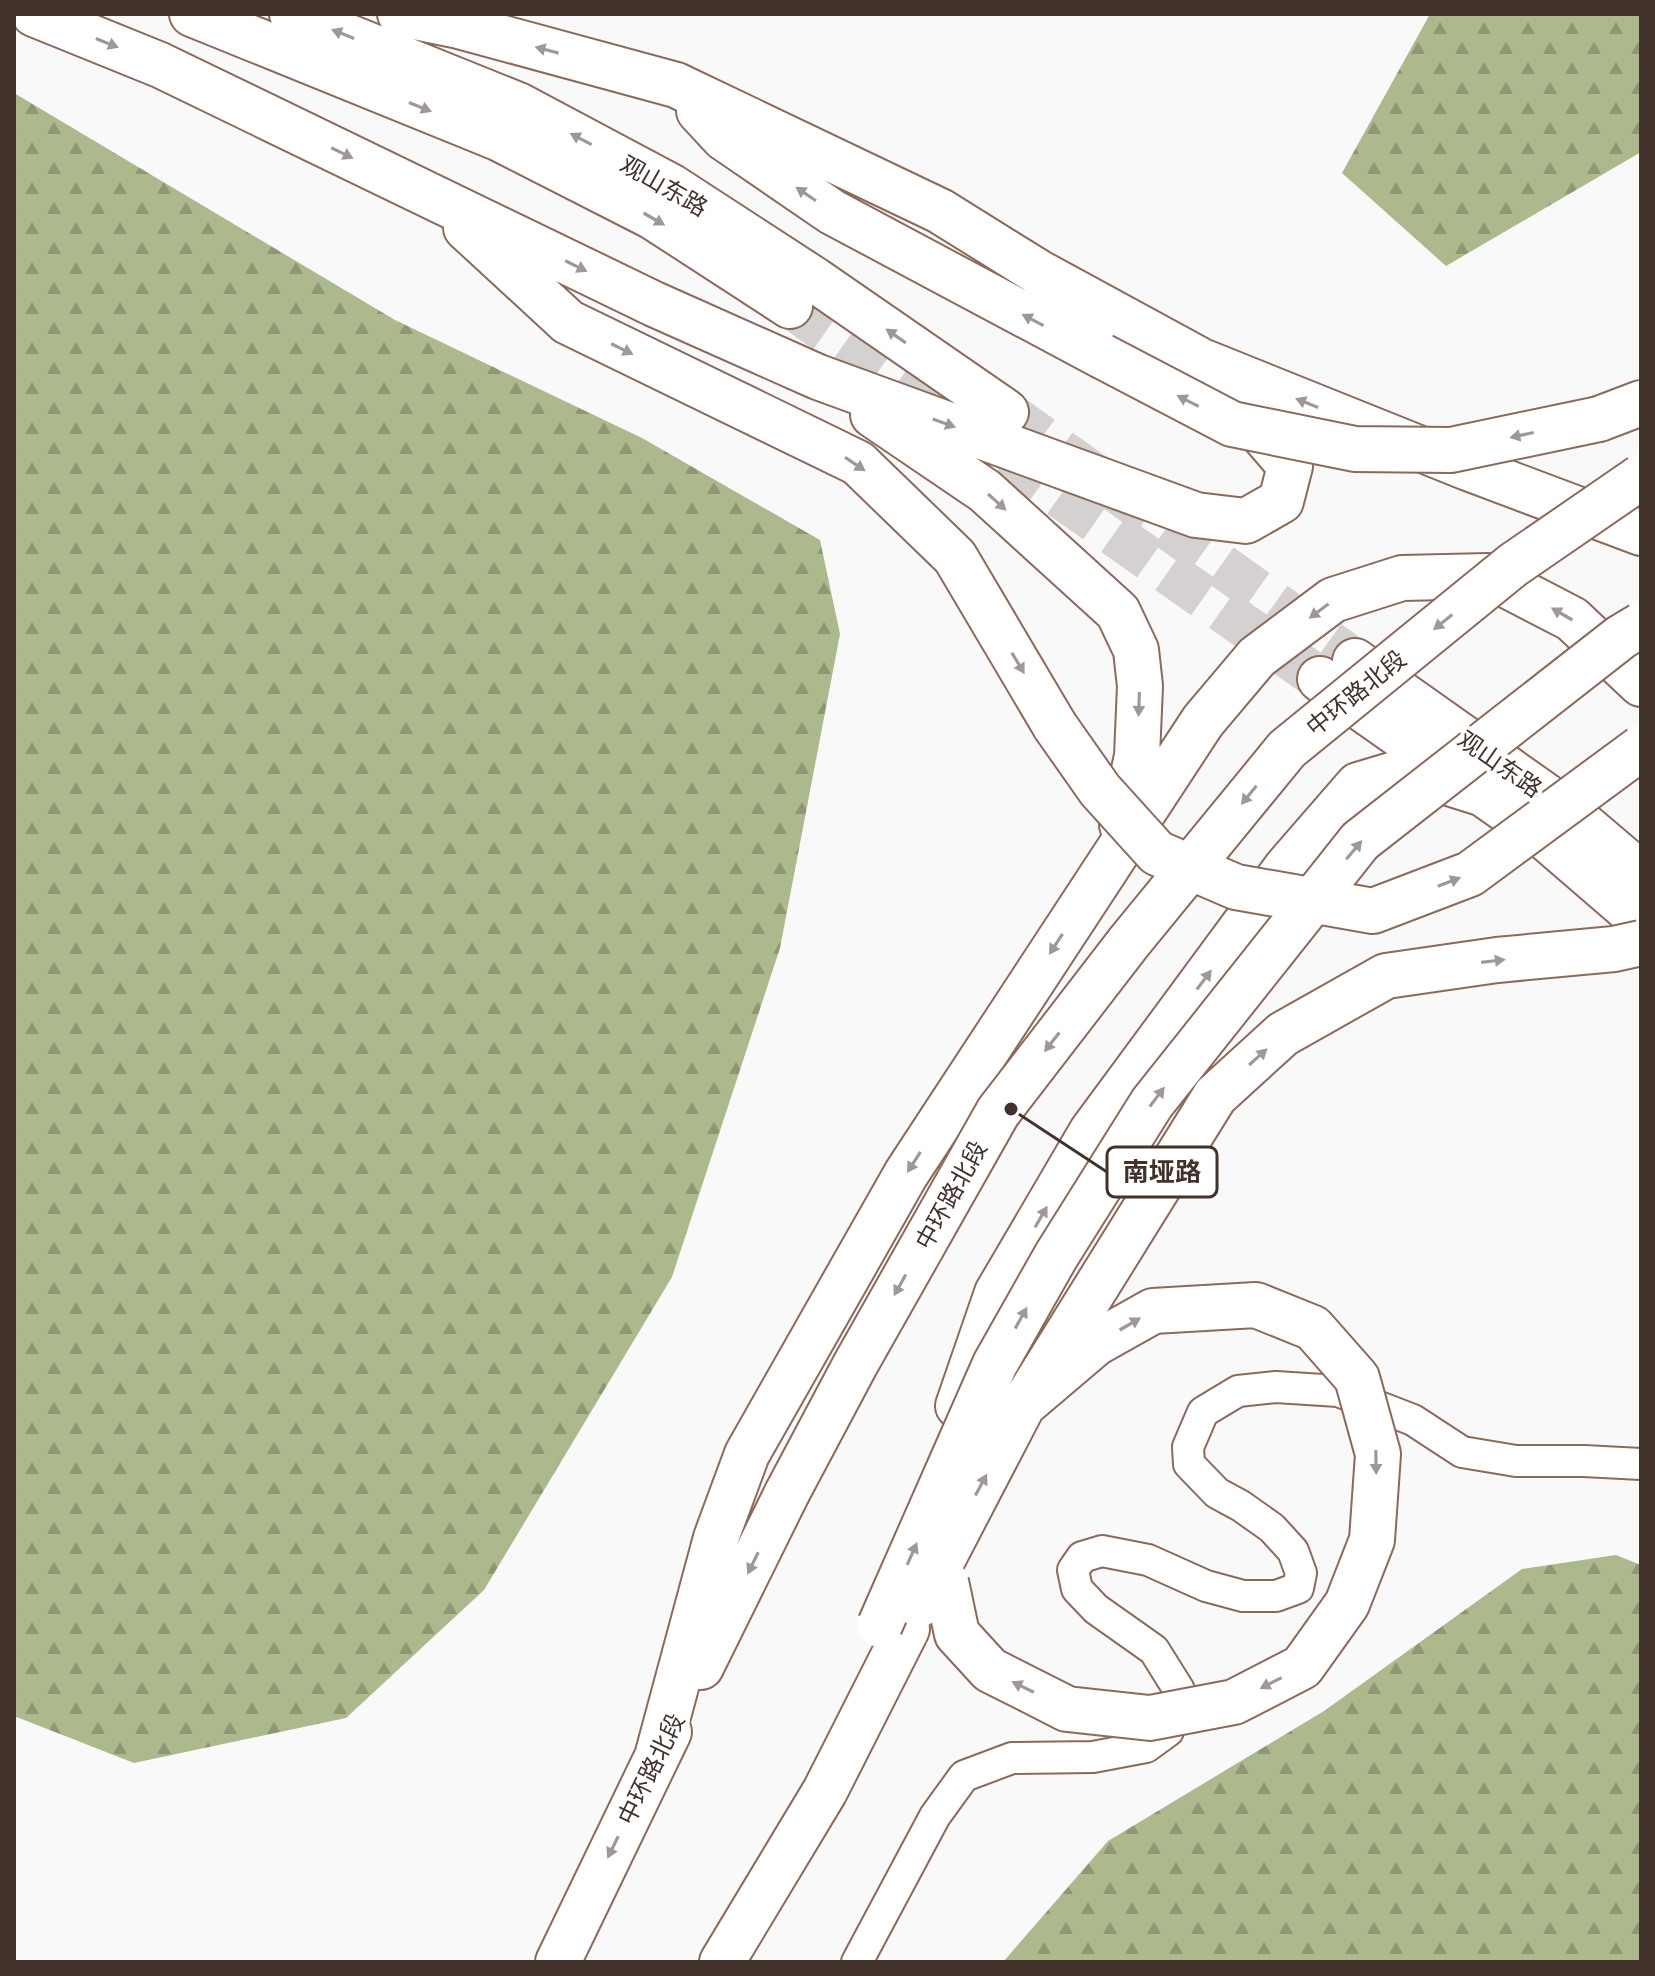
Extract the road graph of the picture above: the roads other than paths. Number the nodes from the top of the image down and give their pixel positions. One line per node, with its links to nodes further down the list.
1 (34, 14): 6 (highway, one-way to 6)
2 (192, 14): 7 (highway, 观山东路, one-way to 7)
3 (292, 14): 11 (highway, 观山东路, one-way to 3)
4 (400, 14): 5 (highway, one-way to 4)
5 (676, 85): 8 (highway); 10 (highway, one-way to 5, bridge)
6 (432, 196): 9 (highway, one-way to 9); 16 (highway, one-way to 16, bridge)
7 (790, 306)
8 (1198, 359): 9 (highway, one-way to 8); 13 (highway, one-way to 8)
9 (818, 377): 19 (highway, one-way to 19)
10 (1641, 403)
11 (1006, 412)
12 (1641, 477): 25 (highway, 中环路北段, one-way to 25, bridge)
13 (1641, 533)
14 (1641, 625): 24 (highway, one-way to 14, bridge)
15 (1641, 684): 19 (highway, one-way to 19)
16 (1641, 748)
17 (1484, 794): 18 (highway, 观山东路); 20 (highway, 观山东路); 22 (highway, one-way to 17, bridge)
18 (1641, 874)
19 (1087, 895): 25 (highway, one-way to 25)
20 (1641, 920)
21 (1641, 943): 22 (highway, one-way to 21, bridge)
22 (1023, 1405): 24 (highway, one-way to 22, bridge)
23 (1641, 1464): 28 (street)
24 (894, 1627): 27 (highway)
25 (657, 1757): 26 (highway, 中环路北段, one-way to 26)
26 (558, 1962)
27 (720, 1962)
28 (857, 1962)

